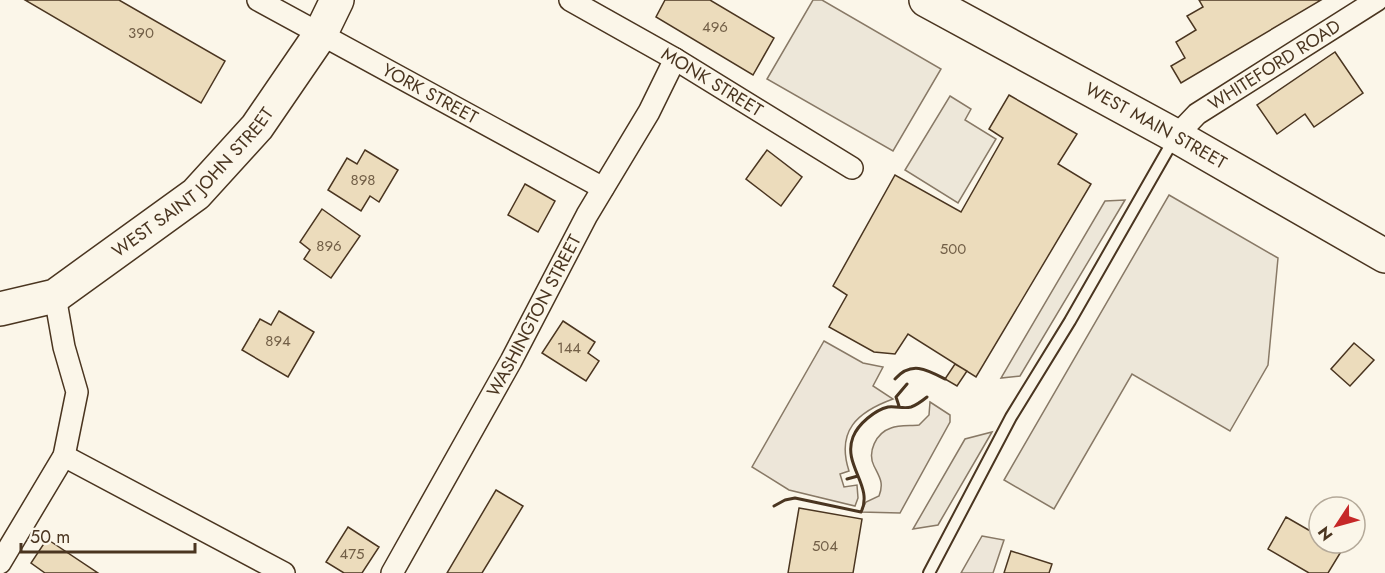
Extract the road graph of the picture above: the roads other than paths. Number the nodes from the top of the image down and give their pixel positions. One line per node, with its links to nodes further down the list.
1 (258, 0): 6 (street, YORK STREET)
2 (337, 0): 6 (main road, WEST SAINT JOHN STREET)
3 (570, 0): 7 (street, MONK STREET)
4 (927, 0): 8 (main road, WEST MAIN STREET)
5 (1377, 0): 8 (street, WHITEFORD ROAD)
6 (320, 35): 10 (street, YORK STREET); 12 (main road, WEST SAINT JOHN STREET)
7 (675, 59): 9 (street, MONK STREET); 10 (street, WASHINGTON STREET)
8 (1176, 136): 11 (main road, WEST MAIN STREET); 18 (lane)
9 (852, 168)
10 (603, 188): 17 (street, WASHINGTON STREET)
11 (1385, 256)
12 (55, 296): 13 (main road, WEST SAINT JOHN STREET); 14 (street)
13 (0, 309)
14 (64, 456): 15 (street); 16 (street)
15 (0, 563)
16 (284, 573)
17 (392, 573)
18 (929, 573)

